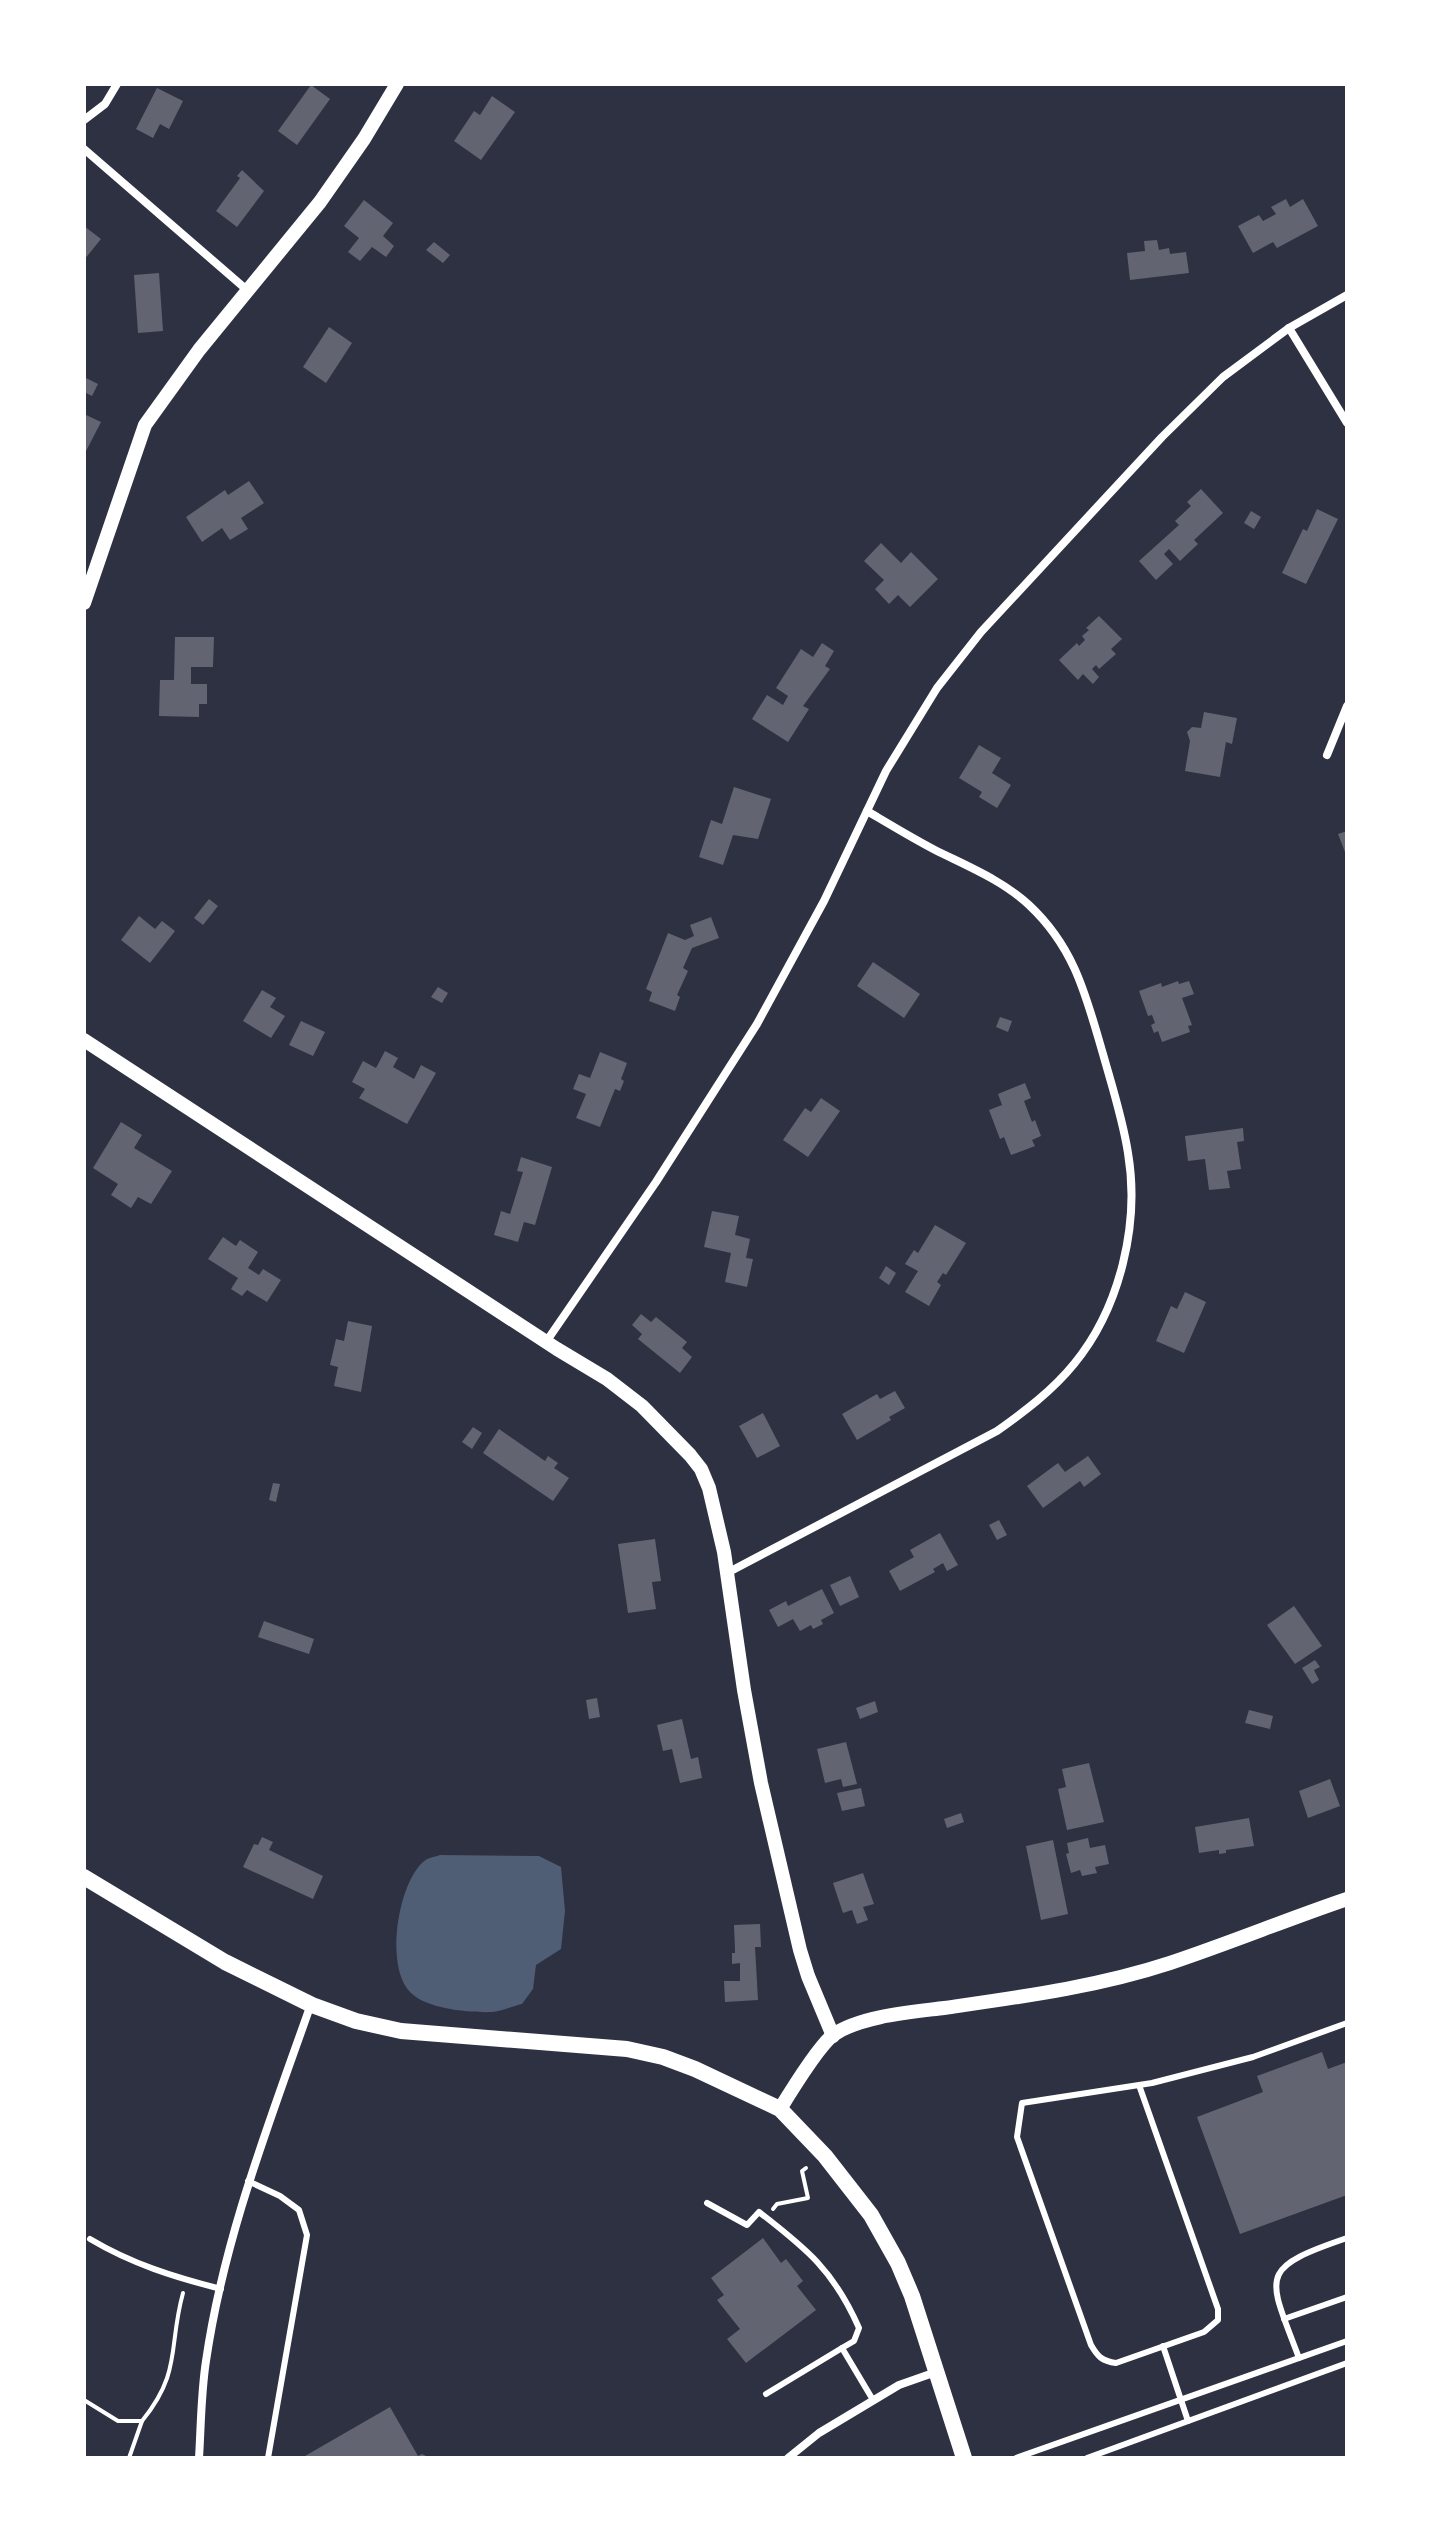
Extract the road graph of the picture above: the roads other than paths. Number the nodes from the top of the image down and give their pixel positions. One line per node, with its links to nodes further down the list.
1 (117, 84): 3 (street)
2 (397, 84): 5 (street)
3 (84, 120)
4 (84, 149): 5 (street)
5 (247, 290): 9 (street)
6 (1347, 295): 7 (street)
7 (1289, 328): 8 (street); 12 (street)
8 (1347, 423)
9 (84, 603)
10 (1347, 706): 11 (street)
11 (1327, 755)
12 (867, 811): 14 (street); 15 (street)
13 (84, 1040): 14 (street)
14 (546, 1342): 15 (street)
15 (727, 1573): 20 (street)
16 (84, 1877): 18 (main road)
17 (1347, 1899): 20 (street)
18 (311, 2004): 22 (main road); 23 (street)
19 (1347, 2023): 21 (lane)
20 (833, 2036): 22 (street)
21 (1139, 2085): 31 (lane); 31 (lane)
22 (780, 2109): 35 (main road)
23 (248, 2181): 27 (street); 42 (lane)
24 (707, 2203): 32 (lane)
25 (1347, 2238): 29 (lane)
26 (90, 2239): 27 (lane)
27 (221, 2289): 41 (street)
28 (1347, 2297): 29 (lane)
29 (1284, 2319): 33 (lane)
30 (1347, 2341): 33 (lane)
31 (1163, 2346): 37 (lane)
32 (842, 2348): 36 (lane); 38 (lane)
33 (1299, 2358): 37 (lane)
34 (1347, 2363): 39 (lane)
35 (936, 2372): 38 (street); 44 (main road)
36 (766, 2394)
37 (1181, 2399): 39 (lane); 45 (lane)
38 (873, 2400): 43 (street)
39 (1188, 2421): 40 (lane)
40 (1109, 2451): 46 (lane); 47 (lane)
41 (199, 2458)
42 (268, 2458)
43 (788, 2458)
44 (964, 2458)
45 (1016, 2458)
46 (1087, 2458)
47 (1116, 2458)

